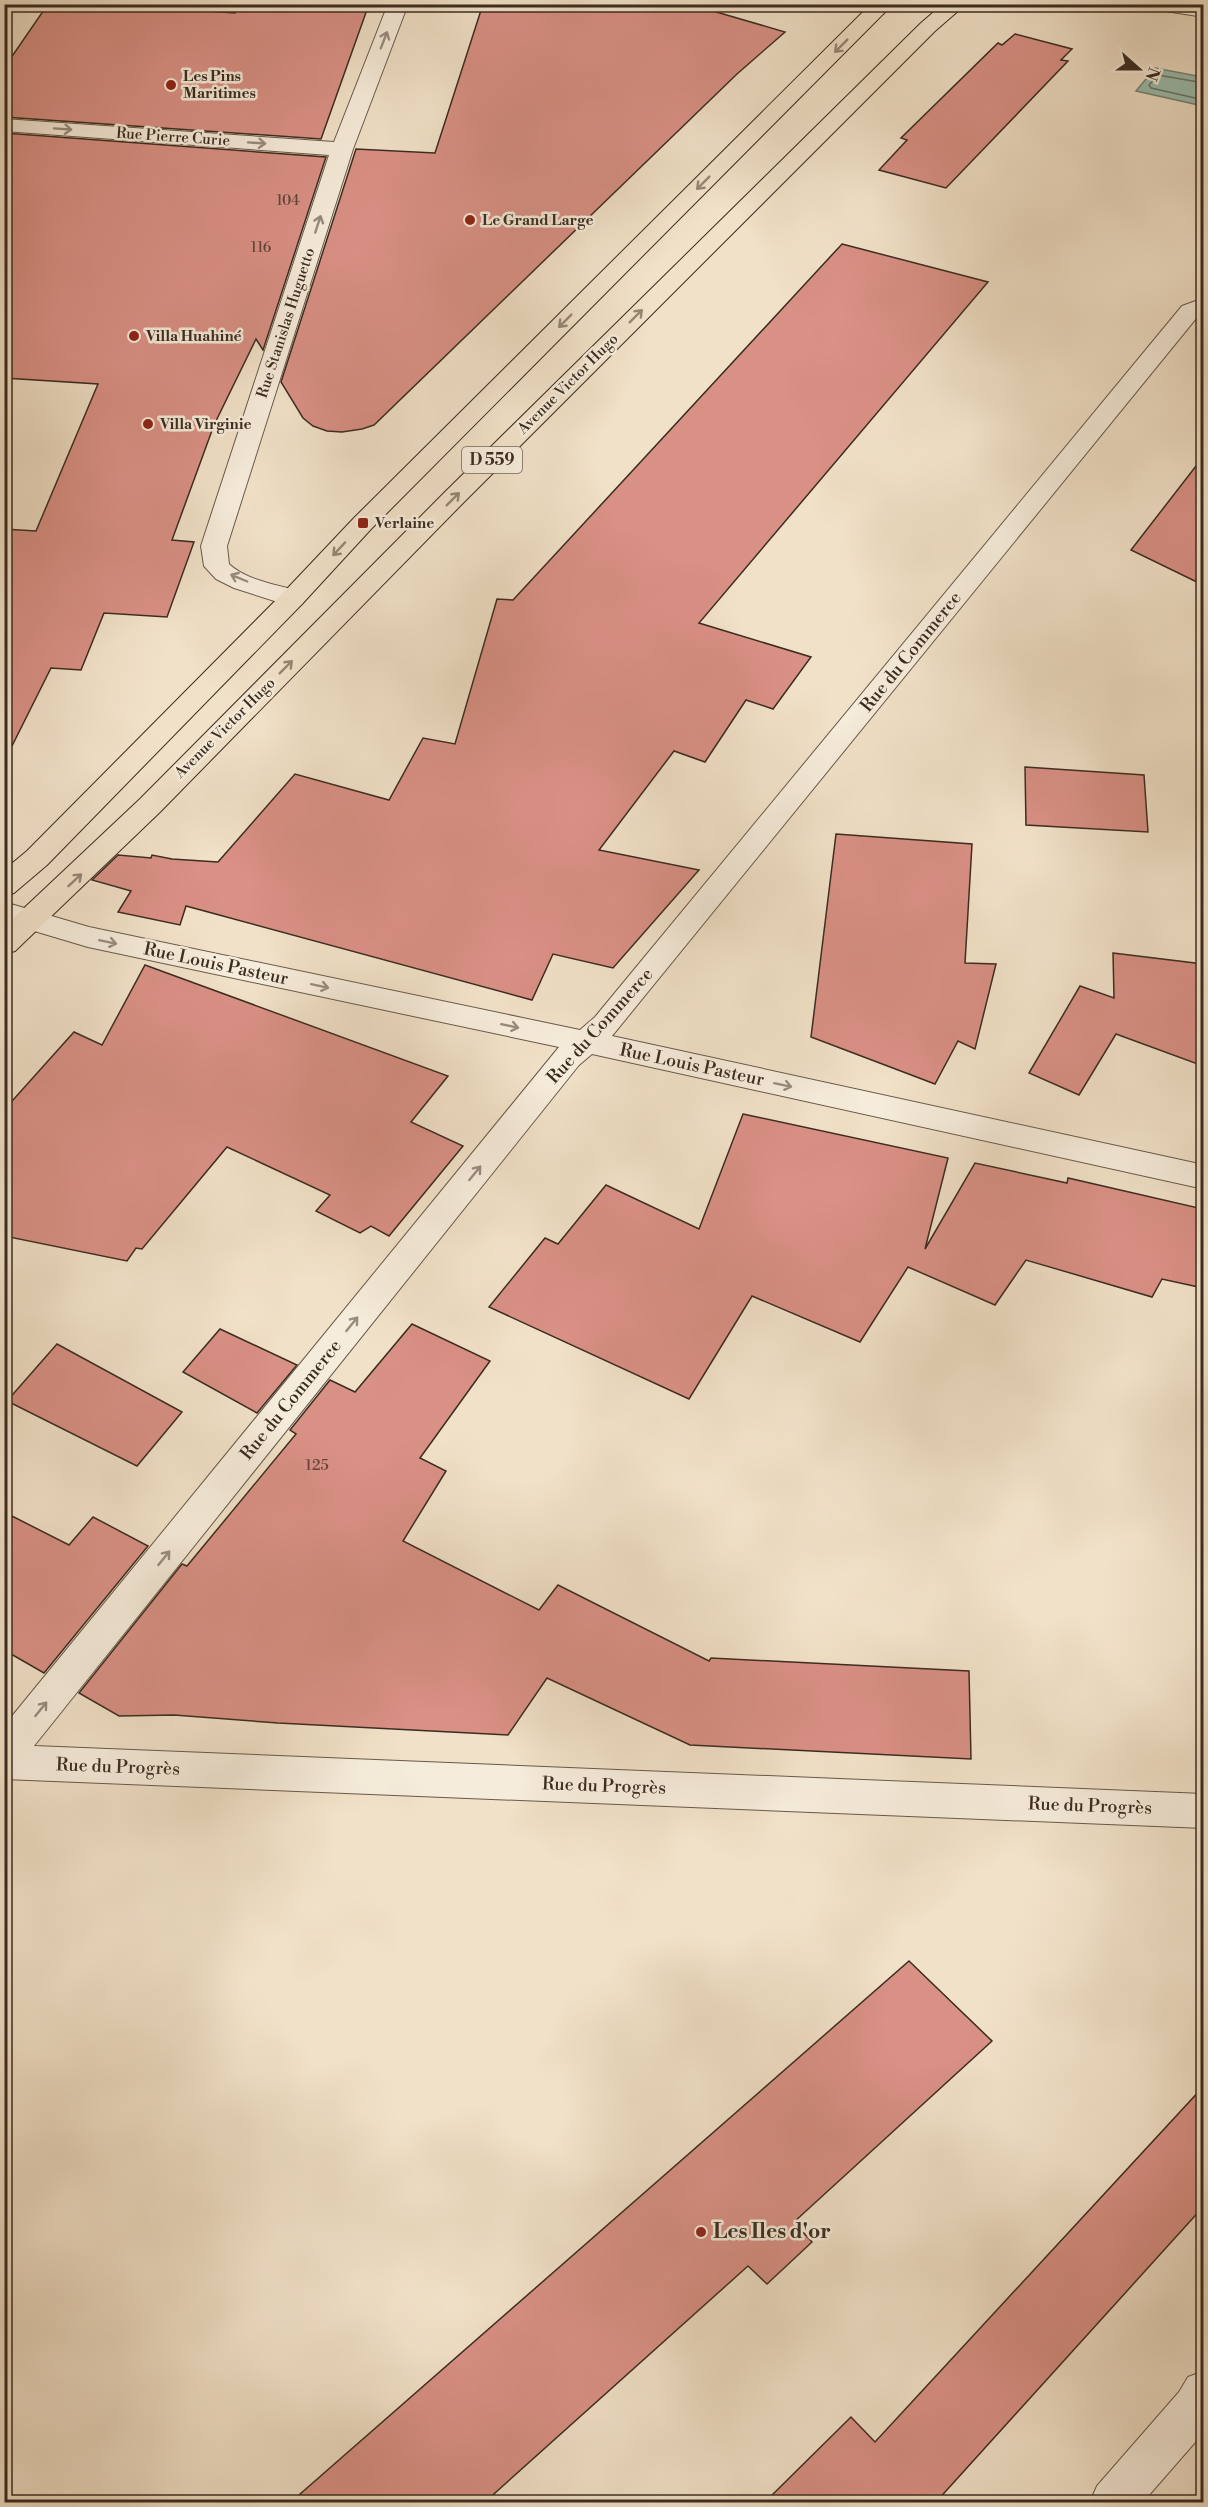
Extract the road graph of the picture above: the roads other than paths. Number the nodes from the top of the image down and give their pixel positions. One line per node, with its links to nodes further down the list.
1 (398, 4): 7 (street, Rue Stanislas Huguetto, one-way to 1)
2 (883, 4): 9 (main road, D 559, one-way to 9)
3 (956, 4): 11 (main road, Avenue Victor Hugo / D 559, one-way to 3)
4 (1159, 4): 5 (street)
5 (1203, 11)
6 (4, 125): 7 (street, Rue Pierre Curie, one-way to 7)
7 (342, 149): 9 (street, Rue Stanislas Huguetto, one-way to 7)
8 (1203, 305): 13 (street, Rue du Commerce)
9 (293, 598): 10 (main road, D 559)
10 (4, 886)
11 (18, 916): 12 (main road, Avenue Victor Hugo / D 559); 13 (street, Rue Louis Pasteur, one-way to 13)
12 (4, 944)
13 (586, 1042): 14 (street, Rue Louis Pasteur, one-way to 14); 15 (street, Rue du Commerce, one-way to 13)
14 (1203, 1177)
15 (4, 1755)
16 (4, 1762): 17 (street, Rue du Progrès)
17 (1203, 1810)
18 (1203, 2393): 19 (street)
19 (1113, 2502)

